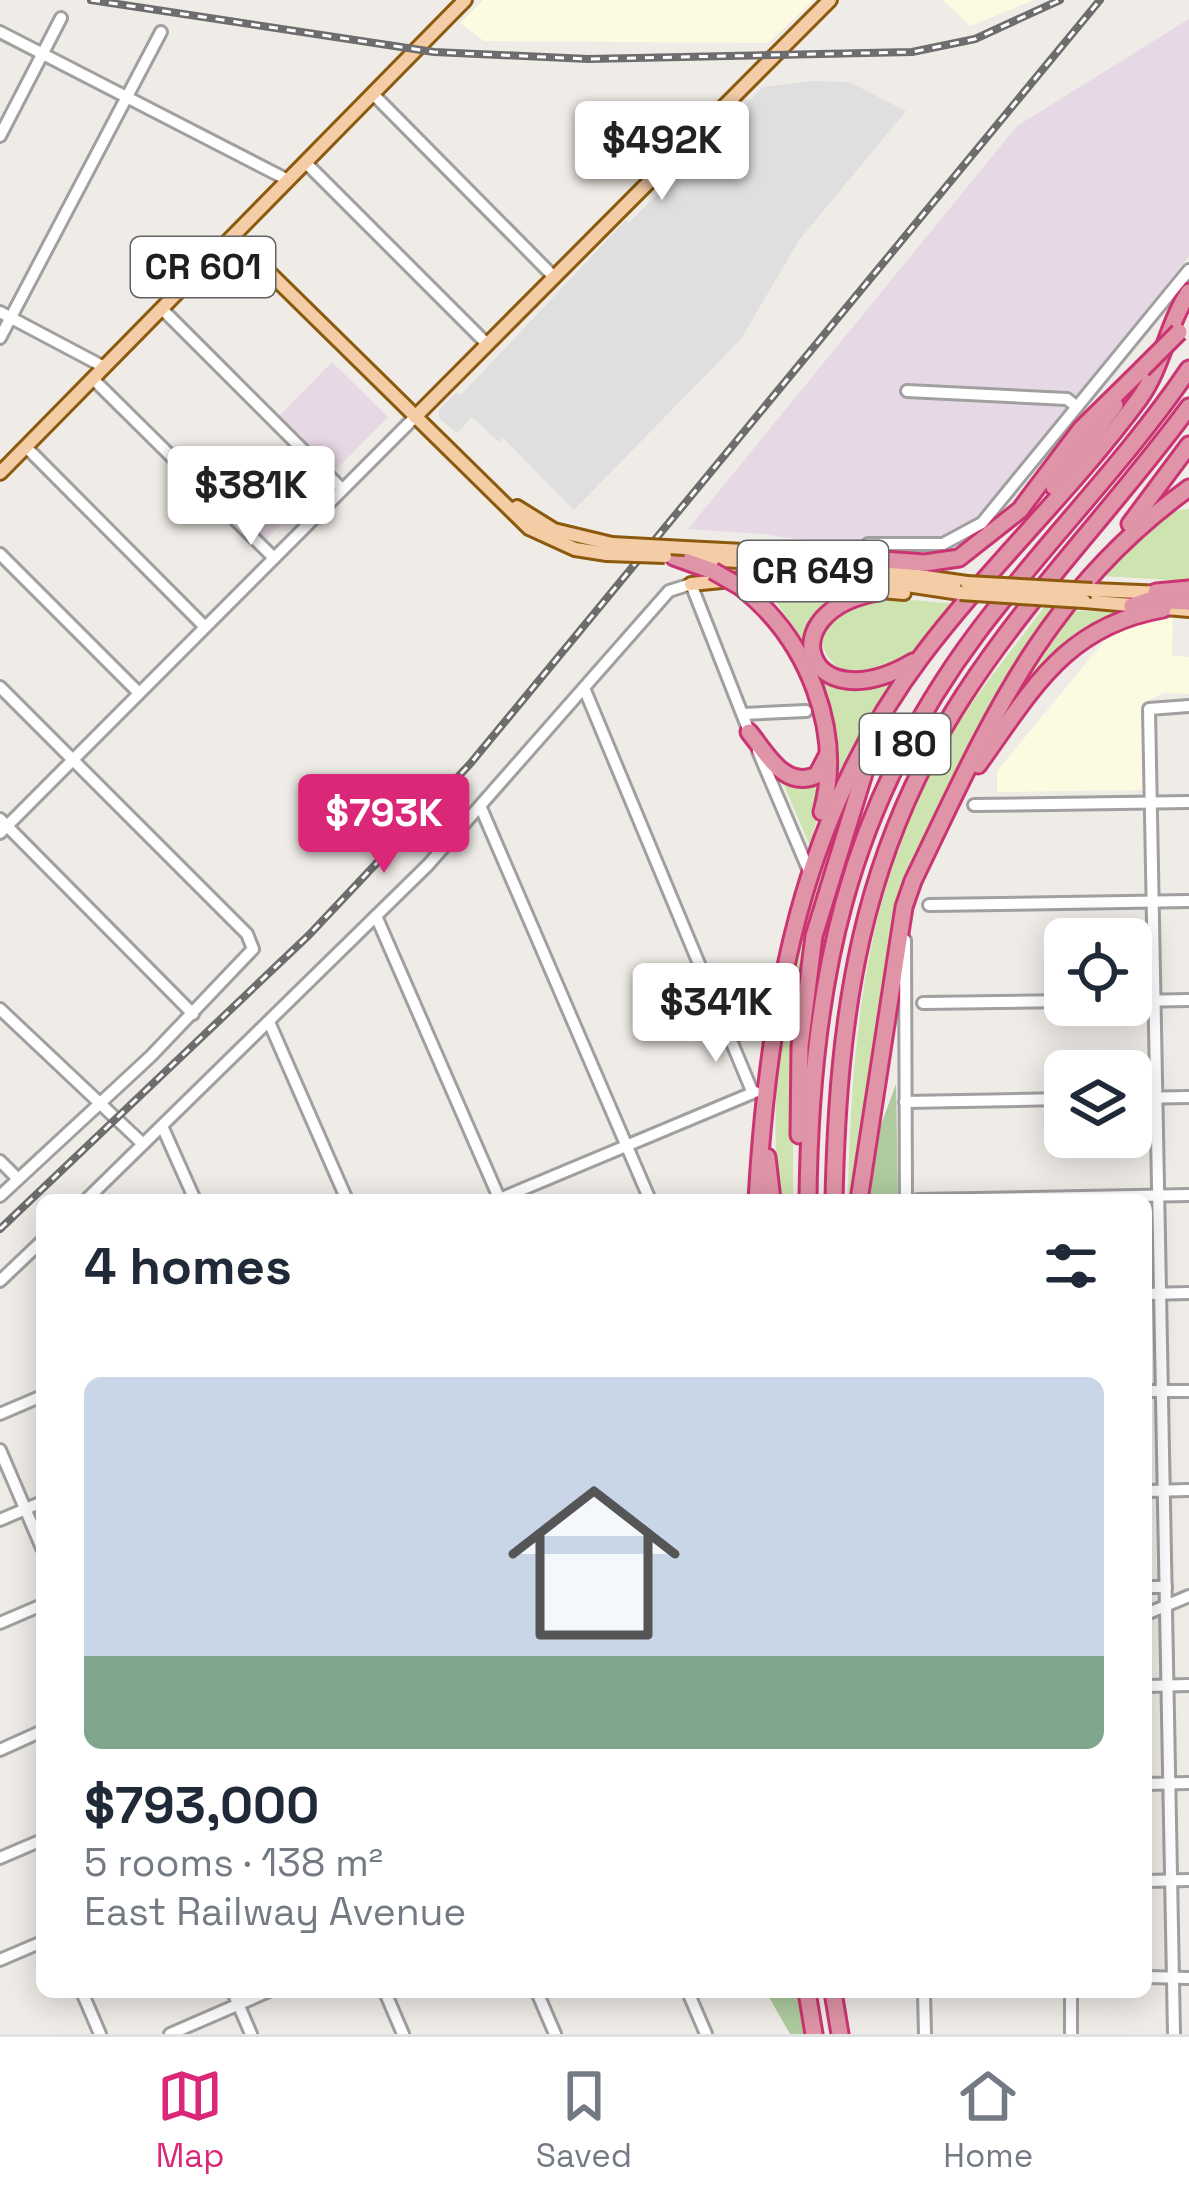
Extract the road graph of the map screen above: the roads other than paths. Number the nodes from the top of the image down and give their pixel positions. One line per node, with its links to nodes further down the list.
1 (465, 0): 7 (main road, CR 601)
2 (830, 0): 14 (main road)
3 (61, 17): 6 (street)
4 (0, 32): 6 (street)
5 (161, 32): 8 (street)
6 (43, 55): 8 (street); 9 (street)
7 (373, 94): 10 (main road, CR 601); 14 (street)
8 (126, 98): 11 (street); 17 (street)
9 (0, 136)
10 (305, 162): 11 (main road, CR 601); 20 (street)
11 (288, 180): 12 (main road, CR 601)
12 (233, 236): 16 (main road, CR 601); 28 (main road, CR 649)
13 (1189, 270): 26 (street)
14 (554, 277): 20 (main road)
15 (1189, 292): 36 (highway)
16 (162, 309): 21 (main road, CR 601); 33 (street)
17 (5, 315): 19 (street); 21 (street)
18 (1184, 327): 22 (highway, bridge)
19 (0, 338)
20 (487, 344): 28 (main road)
21 (104, 367): 24 (main road, CR 601)
22 (1142, 369): 36 (highway); 40 (highway)
23 (1189, 369): 107 (highway, I 80)
24 (93, 379): 30 (main road, CR 601); 43 (street)
25 (907, 391): 26 (street)
26 (1077, 406): 37 (street)
27 (1189, 406): 109 (highway, I 80)
28 (415, 417): 33 (street); 39 (main road, CR 649)
29 (1189, 445): 38 (highway)
30 (26, 447): 31 (main road, CR 601); 52 (street)
31 (0, 473)
32 (1189, 488): 35 (highway)
33 (342, 489): 43 (street)
34 (1189, 505): 35 (highway)
35 (1160, 509): 38 (highway)
36 (1023, 533): 53 (highway)
37 (868, 544)
38 (1115, 546): 64 (highway)
39 (609, 549): 42 (main road, CR 649, bridge); 42 (main road, CR 649, bridge)
40 (760, 551): 42 (main road, CR 649); 45 (main road, CR 649)
41 (0, 554): 56 (street)
42 (675, 554): 45 (main road, CR 649); 62 (highway, bridge)
43 (274, 558): 52 (street)
44 (691, 584): 46 (main road); 55 (street); 59 (street)
45 (964, 588): 46 (main road); 48 (main road, CR 649, bridge)
46 (879, 592): 53 (highway)
47 (1155, 592): 48 (main road, CR 649); 49 (highway)
48 (1088, 595): 50 (main road, CR 649)
49 (1189, 599): 50 (highway); 51 (main road, CR 649)
50 (1132, 606): 51 (main road, CR 649)
51 (1163, 609): 64 (highway)
52 (205, 627): 56 (street)
53 (921, 658): 60 (highway)
54 (0, 687): 63 (street)
55 (584, 688): 68 (street); 84 (street)
56 (139, 693): 63 (street)
57 (1189, 706): 65 (street)
58 (806, 711): 59 (street)
59 (742, 714): 61 (street)
60 (880, 717): 70 (highway); 108 (highway)
61 (749, 732): 62 (highway); 71 (street)
62 (830, 740): 70 (highway)
63 (73, 759): 69 (street); 82 (street)
64 (952, 802): 75 (highway)
65 (1152, 802): 66 (street); 67 (street); 73 (street)
66 (1189, 802)
67 (974, 806)
68 (481, 808): 76 (street); 96 (street)
69 (2, 826): 82 (street)
70 (815, 851): 71 (highway)
71 (808, 871): 85 (highway)
72 (1189, 901): 73 (street)
73 (1154, 902): 74 (street); 77 (street)
74 (929, 905)
75 (904, 907): 91 (street); 110 (highway)
76 (376, 916): 83 (street); 102 (street)
77 (1155, 1000): 78 (street); 89 (street)
78 (1189, 1000)
79 (1044, 1001): 80 (street)
80 (923, 1003)
81 (0, 1010): 92 (street)
82 (193, 1014): 92 (street)
83 (269, 1022): 94 (street); 101 (street)
84 (724, 1022): 85 (highway); 86 (street)
85 (772, 1027): 86 (highway)
86 (758, 1092): 93 (highway); 96 (street)
87 (1189, 1097): 89 (street)
88 (1152, 1098): 89 (street)
89 (1157, 1098): 113 (street)
90 (1044, 1100): 91 (street)
91 (905, 1102): 111 (street)
92 (100, 1103): 95 (street); 98 (street)
93 (762, 1112): 105 (highway); 106 (highway)
94 (162, 1126): 95 (street); 100 (street)
95 (143, 1144): 99 (street)
96 (626, 1145): 103 (street); 104 (street)
97 (0, 1161): 98 (street)
98 (18, 1179): 115 (street)
99 (92, 1194)
100 (192, 1194)
101 (344, 1194)
102 (496, 1194)
103 (513, 1194)
104 (647, 1194)
105 (758, 1194)
106 (771, 1194)
107 (804, 1194)
108 (804, 1194)
109 (834, 1194)
110 (860, 1194)
111 (907, 1194)
112 (1152, 1195): 113 (street)
113 (1159, 1195): 114 (street); 120 (street)
114 (1189, 1195)
115 (0, 1196)
116 (36, 1247): 117 (street)
117 (0, 1281)
118 (1189, 1293): 120 (street)
119 (1152, 1294): 120 (street)
120 (1161, 1294): 123 (street)
121 (1189, 1390): 123 (street)
122 (1152, 1391): 123 (street)
123 (1162, 1391): 129 (street)
124 (36, 1399): 125 (street)
125 (0, 1414)
126 (0, 1450): 131 (street)
127 (1189, 1490): 129 (street)
128 (1152, 1491): 129 (street)
129 (1164, 1491): 135 (street)
130 (36, 1505): 131 (street)
131 (26, 1509): 132 (street); 133 (street)
132 (0, 1520)
133 (36, 1533)
134 (1152, 1587): 135 (street)
135 (1166, 1587): 137 (street)
136 (1189, 1596): 137 (street)
137 (1166, 1605): 139 (street); 143 (street)
138 (36, 1608): 140 (street)
139 (1152, 1611)
140 (0, 1623)
141 (1189, 1685): 143 (street)
142 (1152, 1686): 143 (street)
143 (1168, 1686): 148 (street)
144 (36, 1735): 145 (street)
145 (0, 1750)
146 (1189, 1783): 148 (street)
147 (1152, 1784): 148 (street)
148 (1169, 1784): 153 (street)
149 (36, 1843): 150 (street)
150 (0, 1858)
151 (1189, 1880): 153 (street)
152 (1152, 1881): 153 (street)
153 (1171, 1881): 156 (street)
154 (36, 1945): 155 (street)
155 (0, 1960)
156 (1160, 1978): 157 (street); 177 (street)
157 (1189, 1978)
158 (85, 1998): 167 (street)
159 (236, 1998): 168 (street); 169 (street)
160 (388, 1998): 170 (street)
161 (540, 1998): 171 (street)
162 (691, 1998): 172 (street)
163 (808, 1998): 173 (highway)
164 (833, 1998): 174 (highway)
165 (924, 1998): 175 (street)
166 (1071, 1998): 176 (street)
167 (100, 2034)
168 (170, 2034)
169 (251, 2034)
170 (403, 2034)
171 (555, 2034)
172 (706, 2034)
173 (814, 2034)
174 (840, 2034)
175 (925, 2034)
176 (1071, 2034)
177 (1174, 2034)

